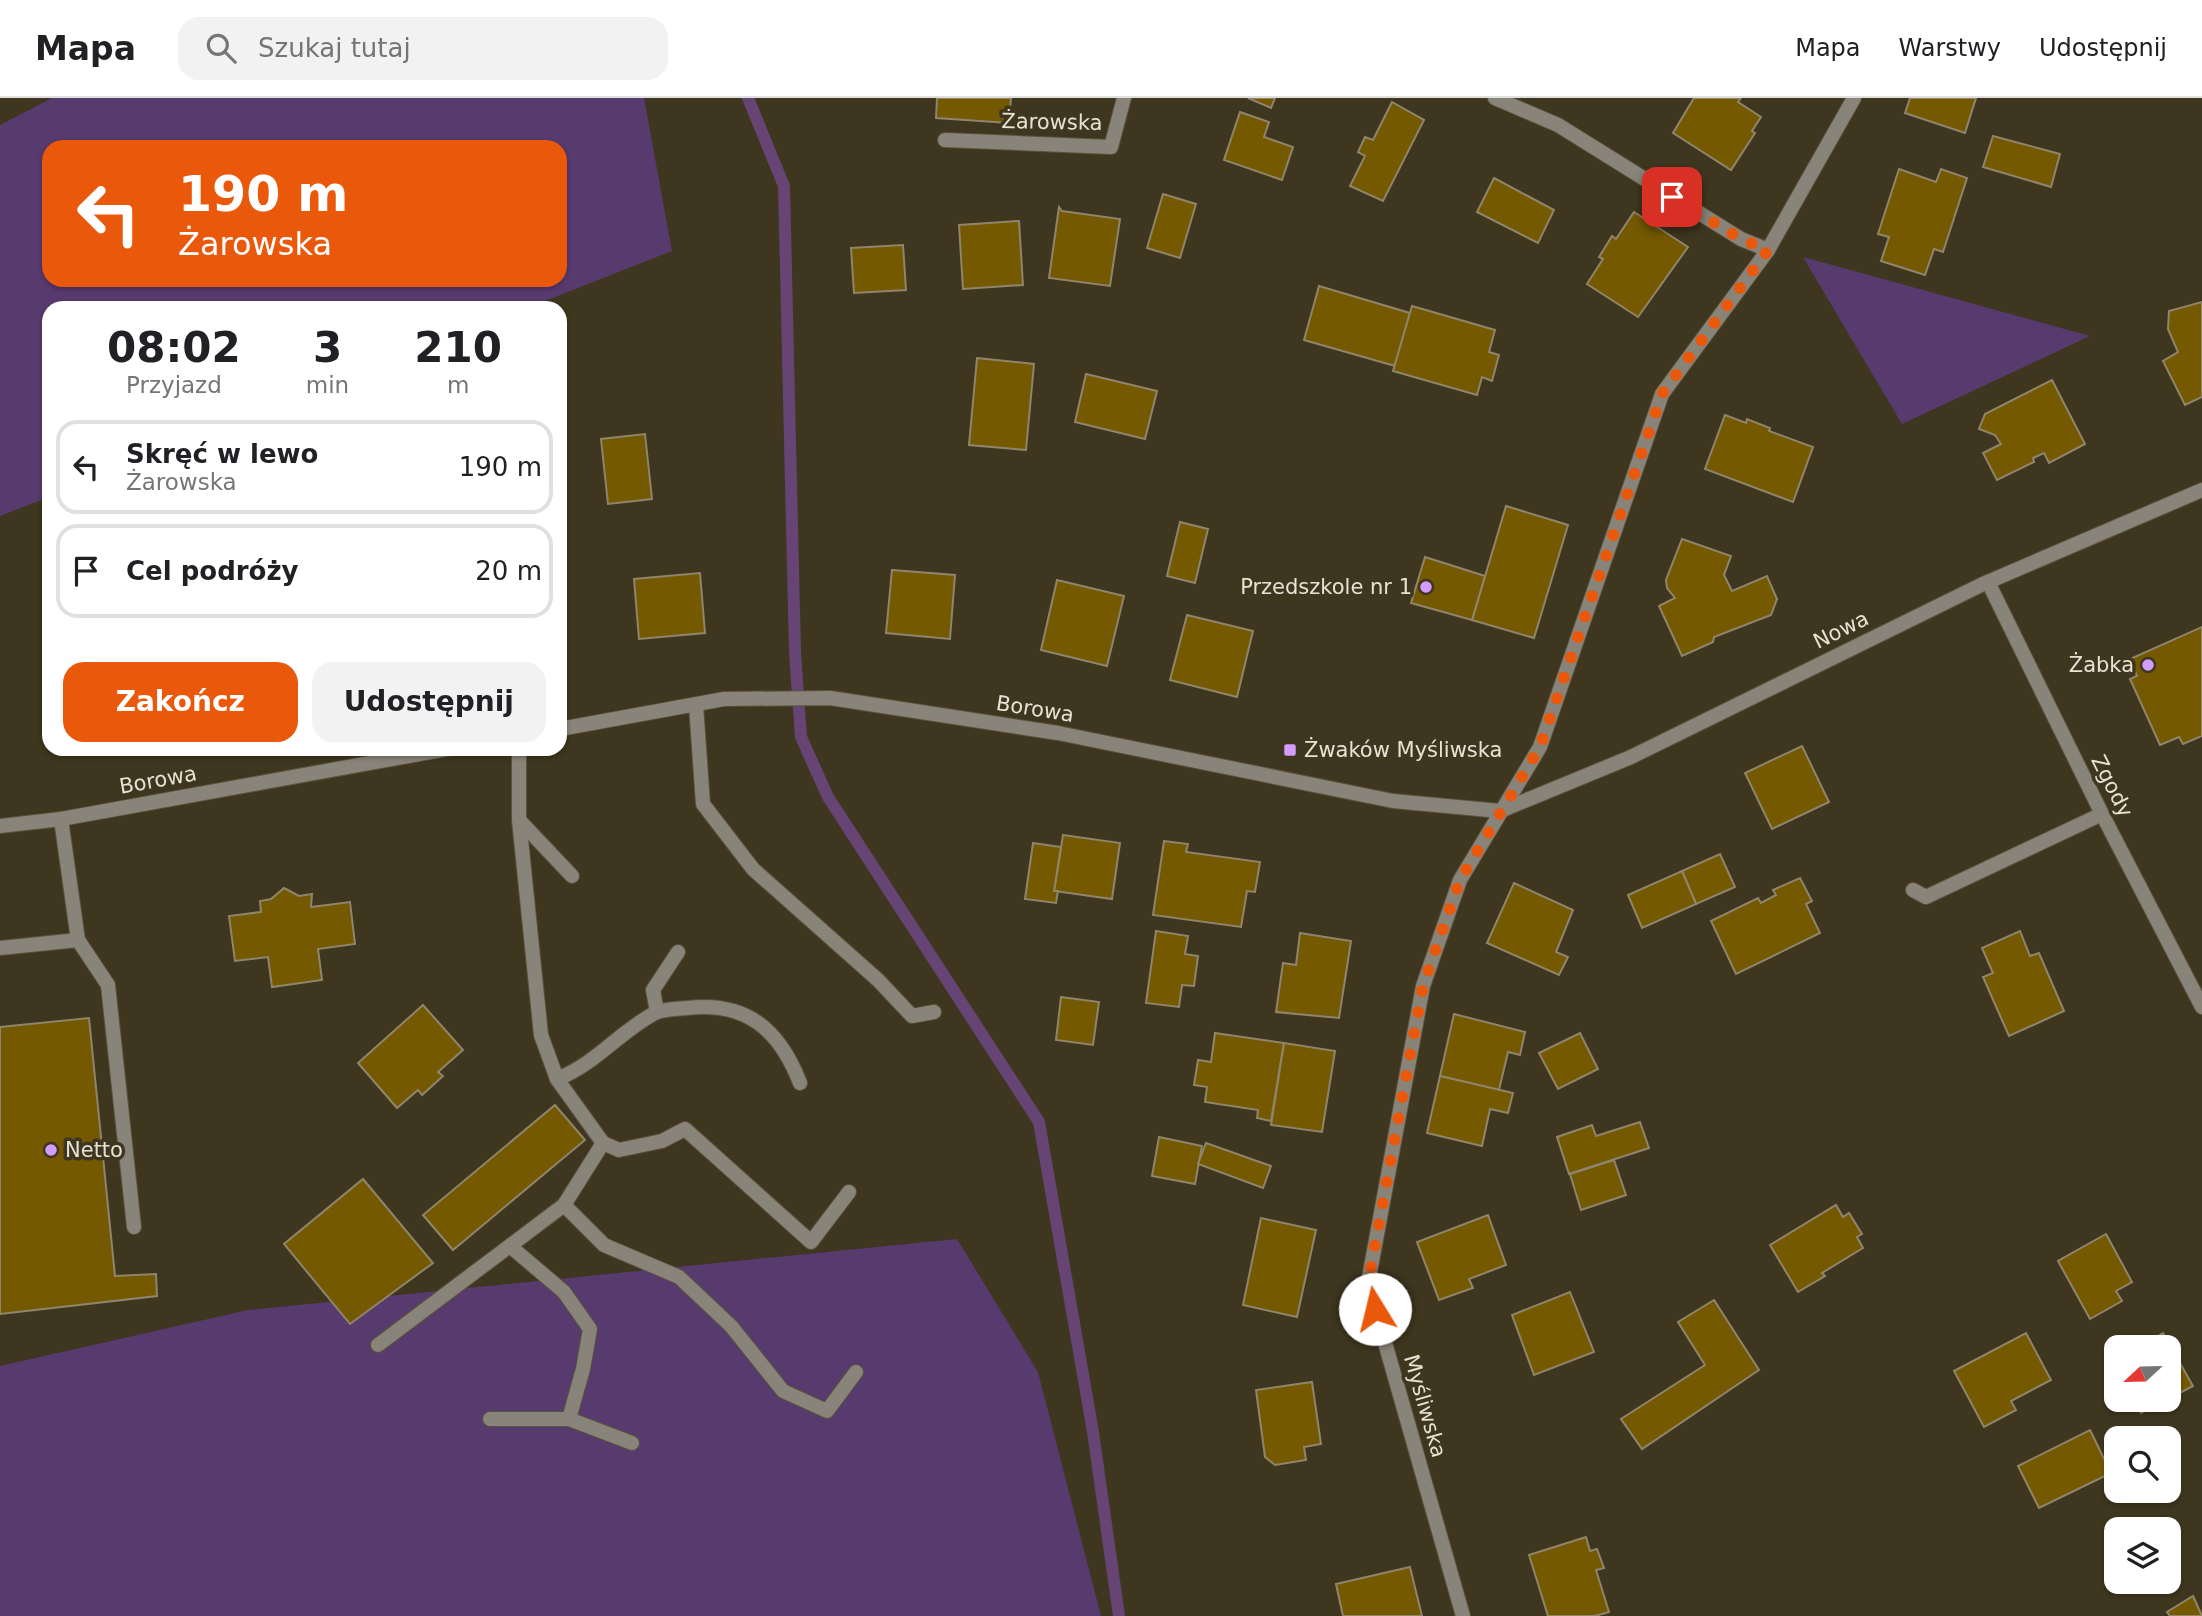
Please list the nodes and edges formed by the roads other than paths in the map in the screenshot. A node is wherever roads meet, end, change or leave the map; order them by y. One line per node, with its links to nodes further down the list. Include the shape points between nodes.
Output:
1 (1124, 98): 4 (street, Żarowska, via 1111,146)
2 (1495, 98): 5 (street, via 1558,125 1741,239)
3 (1854, 98): 5 (street, Myśliwska)
4 (945, 140)
5 (1768, 250): 12 (street, Myśliwska, via 1662,394 1540,747)
6 (2202, 490): 7 (street, Nowa)
7 (1988, 582): 12 (street, Nowa, via 1631,757); 13 (street, Zgody)
8 (696, 705): 9 (street, Borowa); 12 (street, Borowa, via 724,699 819,698 1058,733 1393,802); 24 (street, via 703,804 752,869 878,980 912,1016)
9 (567, 728)
10 (408, 756): 14 (street, Borowa)
11 (519, 756): 15 (street)
12 (1500, 811): 37 (street, Myśliwska, via 1460,880 1423,986 1368,1283)
13 (2102, 814): 18 (street, via 1926,897); 22 (street, Zgody)
14 (61, 819): 16 (street, Borowa); 19 (street)
15 (519, 820): 17 (street); 25 (street, via 541,1035)
16 (0, 826)
17 (572, 876)
18 (1913, 890)
19 (78, 940): 20 (street); 30 (street, via 107,985)
20 (0, 948)
21 (678, 952): 23 (street, via 653,990)
22 (2202, 1007)
23 (657, 1012): 25 (street, via 581,1069); 26 (street, via 712,1005 753,1017 790,1056)
24 (934, 1013)
25 (558, 1079): 27 (street)
26 (800, 1083)
27 (603, 1143): 28 (street, via 619,1150 663,1141 685,1129 811,1242); 29 (street)
28 (849, 1192)
29 (564, 1205): 31 (street); 33 (street, via 604,1245 679,1277 732,1326 783,1391 827,1411)
30 (134, 1227)
31 (510, 1245): 32 (street); 35 (street, via 564,1292 590,1329)
32 (378, 1345)
33 (856, 1372)
34 (490, 1419): 35 (street)
35 (569, 1419): 36 (street)
36 (632, 1443)
37 (1463, 1616)

